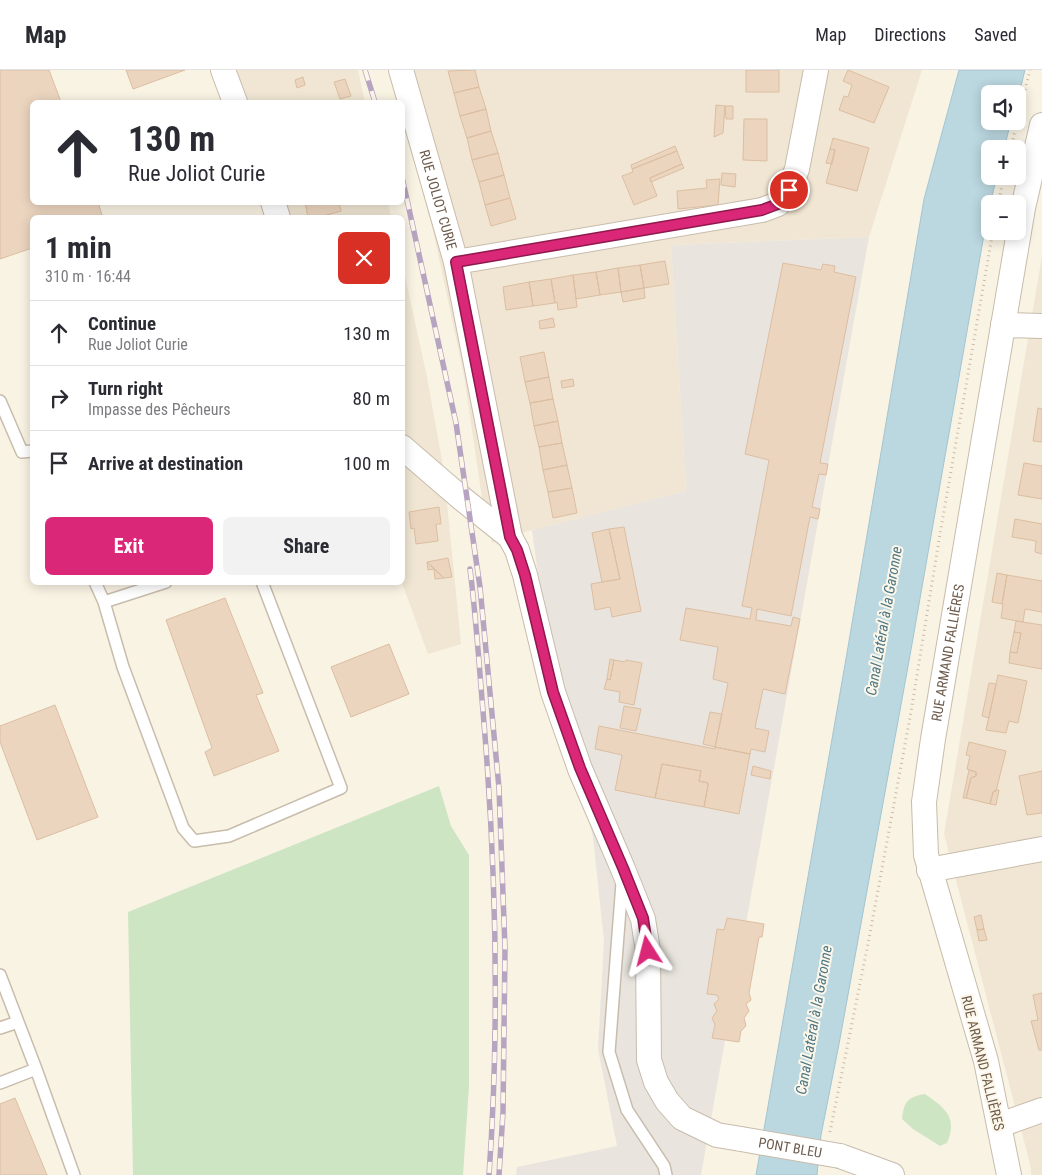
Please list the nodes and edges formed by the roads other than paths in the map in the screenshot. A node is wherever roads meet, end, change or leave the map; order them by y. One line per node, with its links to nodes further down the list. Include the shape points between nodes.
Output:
1 (223, 70): 4 (street)
2 (401, 70): 6 (street, RUE JOLIOT CURIE)
3 (816, 70): 6 (street, via 797,169 789,190 778,204 762,210)
4 (234, 100)
5 (1042, 125): 7 (street, RUE ARMAND FALLIÈRES, via 1023,208)
6 (456, 262): 12 (street, RUE JOLIOT CURIE)
7 (1003, 325): 8 (street); 19 (street, RUE ARMAND FALLIÈRES, via 924,802)
8 (1042, 326)
9 (0, 402): 11 (lane, via 22,452)
10 (405, 450): 12 (street)
11 (30, 451)
12 (510, 537): 18 (street, PONT BLEU, via 525,575 553,692 580,768)
13 (97, 585): 16 (lane)
14 (157, 585): 16 (lane)
15 (263, 585): 16 (lane, via 341,788 229,836 194,842 183,828 123,667)
16 (104, 602)
17 (1042, 849): 19 (street)
18 (623, 868): 28 (lane, via 609,1052 627,1110 664,1166); 29 (street, PONT BLEU, bridge, via 643,918 648,951 649,1060 656,1082 682,1118 717,1135 835,1147)
19 (929, 870): 26 (street, RUE ARMAND FALLIÈRES, via 986,1061)
20 (0, 975): 21 (lane)
21 (18, 1022): 22 (lane); 23 (lane)
22 (0, 1028)
23 (36, 1069): 24 (lane); 27 (lane)
24 (0, 1083)
25 (1042, 1110): 26 (street)
26 (1000, 1125): 30 (street, RUE ARMAND FALLIÈRES)
27 (74, 1175)
28 (666, 1175)
29 (892, 1175)
30 (1009, 1175)

